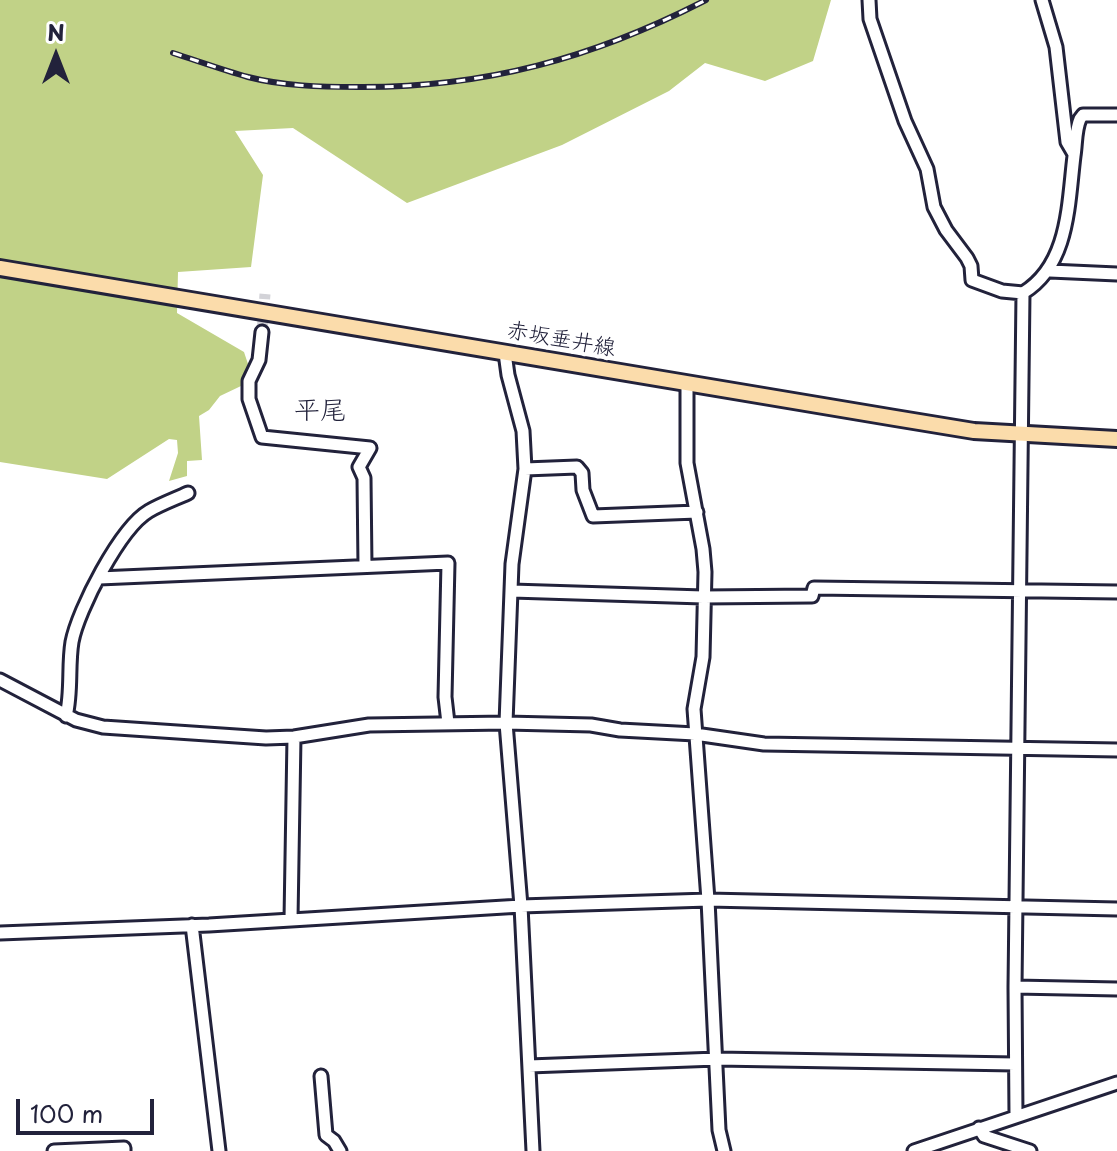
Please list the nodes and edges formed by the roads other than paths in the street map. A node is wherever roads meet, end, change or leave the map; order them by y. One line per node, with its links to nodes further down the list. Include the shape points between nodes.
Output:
1 (869, 0): 8 (street, via 870,19 927,169 934,207 967,258 972,280)
2 (1042, 0): 4 (street, via 1056,47 1067,142)
3 (1117, 115): 4 (street, via 1083,115)
4 (1074, 154): 6 (street, via 1065,225)
5 (0, 268): 10 (main road, 赤坂垂井線)
6 (1050, 271): 7 (street); 8 (street)
7 (1117, 274)
8 (1023, 293): 12 (street)
9 (262, 332): 17 (street, via 249,399 262,437 370,448 359,467 364,478)
10 (505, 353): 11 (main road, 赤坂垂井線); 14 (street, via 523,431)
11 (687, 384): 12 (main road, 赤坂垂井線); 16 (street, via 687,463)
12 (1021, 434): 13 (main road, 赤坂垂井線); 19 (street)
13 (1117, 439)
14 (525, 469): 16 (street, via 577,467 593,516); 20 (street)
15 (188, 493): 18 (street, via 146,512)
16 (697, 512): 22 (street)
17 (365, 566): 18 (street); 25 (street, via 448,563)
18 (99, 578): 24 (street, via 78,618 72,643)
19 (1020, 590): 21 (street); 22 (street, via 814,588 812,596); 29 (street)
20 (512, 591): 22 (street); 26 (street)
21 (1117, 592)
22 (703, 597): 27 (street)
23 (0, 680): 24 (street)
24 (66, 716): 28 (street, via 103,727)
25 (448, 723): 26 (street); 28 (street, via 369,725)
26 (506, 723): 27 (street); 32 (street)
27 (695, 734): 29 (street, via 790,745); 31 (street)
28 (294, 737): 35 (street)
29 (1018, 749): 30 (street); 33 (street)
30 (1117, 750)
31 (708, 900): 32 (street); 33 (street); 40 (street)
32 (521, 906): 35 (street); 42 (street)
33 (1016, 907): 34 (street); 38 (street)
34 (1117, 909)
35 (291, 919): 36 (street)
36 (192, 925): 37 (street); 50 (street)
37 (0, 933)
38 (1015, 987): 39 (street); 41 (street)
39 (1117, 989)
40 (717, 1059): 41 (street); 42 (street); 53 (street)
41 (1015, 1064): 45 (street)
42 (529, 1066): 52 (street)
43 (321, 1076): 47 (street, via 326,1135)
44 (1117, 1083): 45 (street)
45 (1016, 1116): 46 (street)
46 (979, 1128): 54 (street); 55 (street, via 984,1136)
47 (340, 1149): 51 (street)
48 (54, 1151): 49 (street)
49 (124, 1151)
50 (219, 1151)
51 (325, 1151)
52 (533, 1151)
53 (724, 1151)
54 (914, 1151)
55 (1030, 1151)

